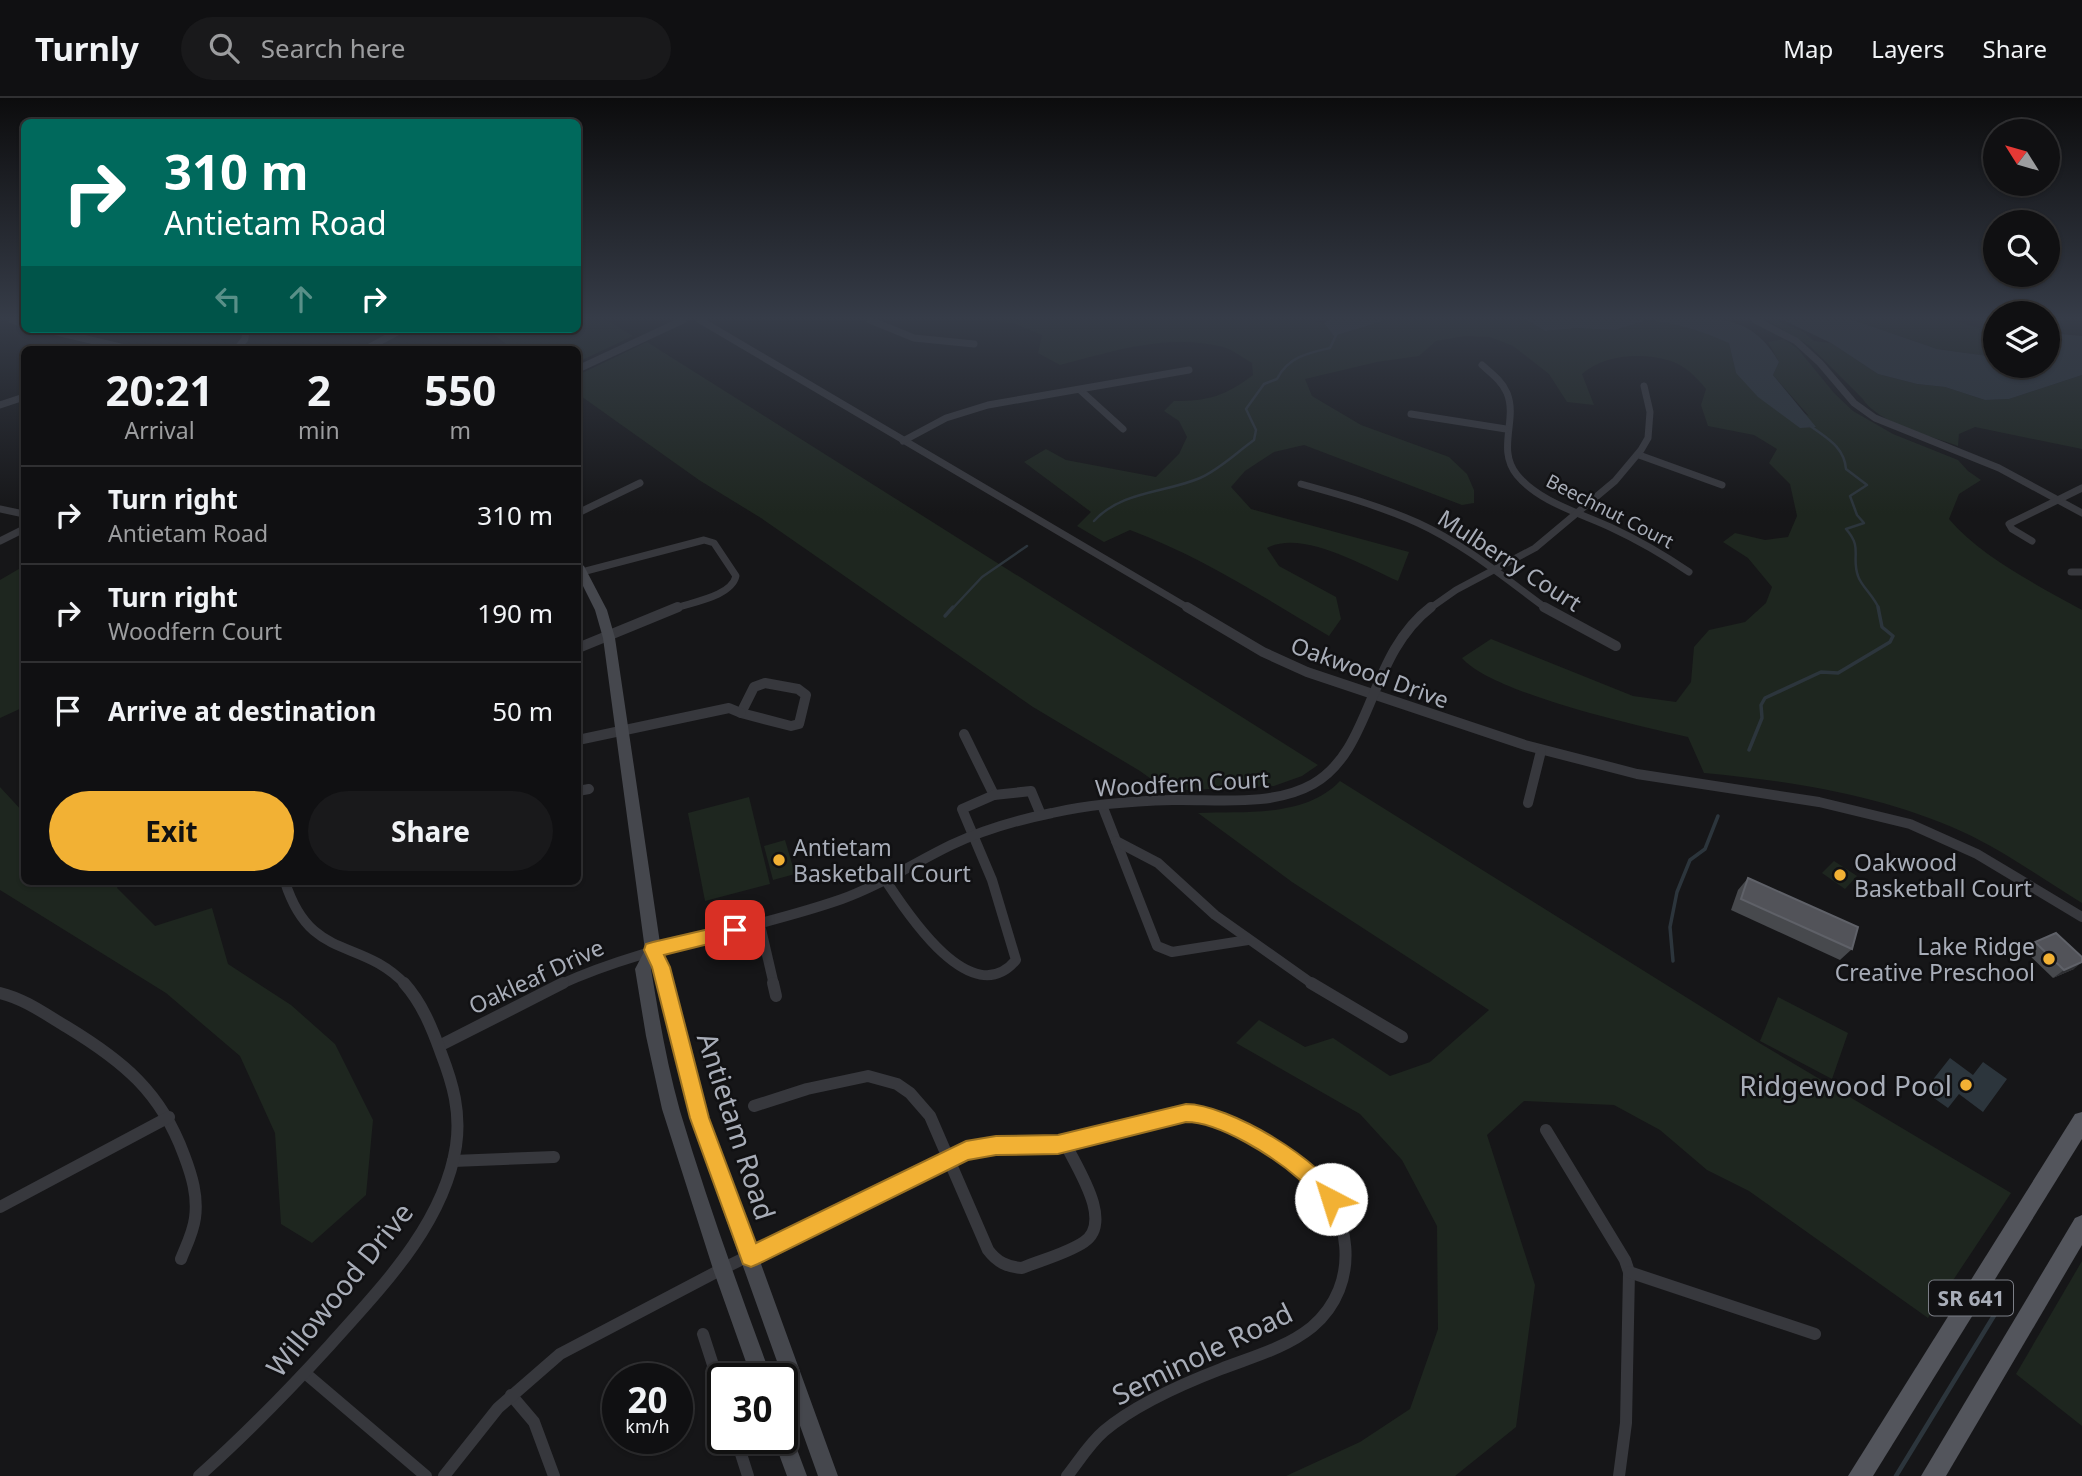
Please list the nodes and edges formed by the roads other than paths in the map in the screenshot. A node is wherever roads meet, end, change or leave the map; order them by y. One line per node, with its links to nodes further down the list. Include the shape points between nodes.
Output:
1 (808, 384): 12 (street, Oakwood Drive)
2 (1102, 384): 6 (street)
3 (1503, 384): 11 (street, Beechnut Court, via 1511,412)
4 (1838, 384): 18 (street, via 1875,418 1999,468)
5 (1644, 386): 13 (street, Woodfern Court, via 1651,423)
6 (1080, 390): 10 (street); 12 (street, via 982,405 946,417)
7 (21, 398): 8 (street)
8 (0, 405)
9 (1411, 414): 11 (street)
10 (1123, 429)
11 (1506, 429): 21 (street, Beechnut Court, via 1508,459 1517,474 1530,488)
12 (903, 441): 36 (street, Oakwood Drive, via 1264,652)
13 (1639, 455): 16 (street); 21 (street, Woodfern Court)
14 (640, 483): 20 (street)
15 (1301, 484): 28 (street, Mulberry Court, via 1398,513 1456,544)
16 (1723, 485)
17 (2082, 488): 18 (street)
18 (2057, 499): 23 (street); 26 (street, via 2009,524)
19 (0, 509): 22 (street)
20 (581, 512)
21 (1579, 512): 28 (street, Woodfern Court, via 1534,548); 30 (street, Beechnut Court)
22 (21, 513)
23 (2082, 513)
24 (21, 530): 25 (street)
25 (0, 541)
26 (2032, 541)
27 (581, 569): 33 (street, via 704,540 714,543 736,576 726,590 655,615)
28 (1492, 570): 34 (street, Mulberry Court, via 1550,611); 36 (street, Woodfern Court, via 1450,593 1414,622 1393,647)
29 (581, 571): 33 (street, Antietam Road, via 601,610)
30 (1689, 572)
31 (2071, 572): 32 (street)
32 (2082, 572)
33 (608, 638): 35 (street); 38 (street, Antietam Road)
34 (1616, 646)
35 (581, 647)
36 (1370, 696): 41 (street, Oakwood Drive); 44 (street, Woodfern Court, via 1343,759 1324,778 1293,793 1245,801)
37 (741, 713): 37 (street, via 758,685 798,689 806,695 796,726); 38 (street, via 729,708)
38 (621, 729): 40 (street); 53 (street, Antietam Road)
39 (964, 734): 42 (street)
40 (581, 739)
41 (1541, 751): 43 (street); 50 (street, Oakwood Drive, via 1669,781 1813,800 1881,815 1960,846)
42 (994, 795): 45 (street, via 1031,791); 46 (street, via 962,809)
43 (1528, 803)
44 (1102, 805): 45 (street, Woodfern Court); 47 (street)
45 (1041, 815): 46 (street, Woodfern Court)
46 (973, 835): 48 (street, Woodfern Court); 48 (street, via 1016,960 1006,973 998,977 982,974 935,946)
47 (1116, 841): 52 (street, via 1158,863); 52 (street, via 1157,946 1172,952)
48 (886, 881): 51 (street, Woodfern Court)
49 (286, 885): 57 (street, Willowood Drive, via 292,904 321,938 396,975 411,991)
50 (2082, 917)
51 (760, 925): 53 (street, Woodfern Court); 55 (street)
52 (1248, 940): 56 (street)
53 (653, 950): 57 (street, Oakleaf Drive, via 559,984); 68 (street, Antietam Road, via 699,1118); 70 (street, Antietam Road, via 643,969 654,1036 671,1109)
54 (0, 993): 59 (street, via 17,998 107,1050 147,1086)
55 (776, 996)
56 (1402, 1037)
57 (439, 1046): 65 (street, Willowood Drive, via 458,1114)
58 (754, 1106): 64 (street, via 830,1083 868,1076 883,1079 904,1088 921,1103)
59 (169, 1117): 66 (street); 69 (street, via 181,1141 197,1204)
60 (2082, 1121): 89 (main road, SR 641)
61 (1546, 1130): 71 (street)
62 (1065, 1143): 64 (street, Seminole Road, via 979,1147); 64 (street, via 1097,1212 1096,1229 1084,1242 1021,1268 1003,1266 988,1250); 87 (street, Seminole Road, via 1186,1113 1213,1116 1295,1162 1320,1184 1344,1230 1347,1264 1337,1297 1308,1330 1196,1380 1110,1426)
63 (554, 1157): 65 (street)
64 (948, 1159): 68 (street, Seminole Road)
65 (453, 1161): 76 (street, Willowood Drive, via 424,1227)
66 (0, 1207)
67 (2082, 1225): 90 (main road, SR 641)
68 (751, 1257): 70 (street, Seminole Road); 86 (street, Antietam Road)
69 (181, 1259)
70 (722, 1269): 75 (street, Antietam Road); 77 (street, Seminole Road, via 560,1354)
71 (1629, 1272): 73 (street); 88 (street, via 1626,1423)
72 (703, 1334): 74 (street)
73 (1815, 1335)
74 (712, 1363)
75 (756, 1363)
76 (305, 1373): 80 (street, Willowood Drive); 81 (street)
77 (511, 1395): 82 (street, Seminole Road); 83 (street, via 533,1419)
78 (741, 1454): 84 (street)
79 (789, 1454): 85 (street)
80 (199, 1476)
81 (426, 1476)
82 (444, 1476)
83 (554, 1476)
84 (748, 1476)
85 (797, 1476)
86 (828, 1476)
87 (1067, 1476)
88 (1619, 1476)
89 (1860, 1476)
90 (1934, 1476)

